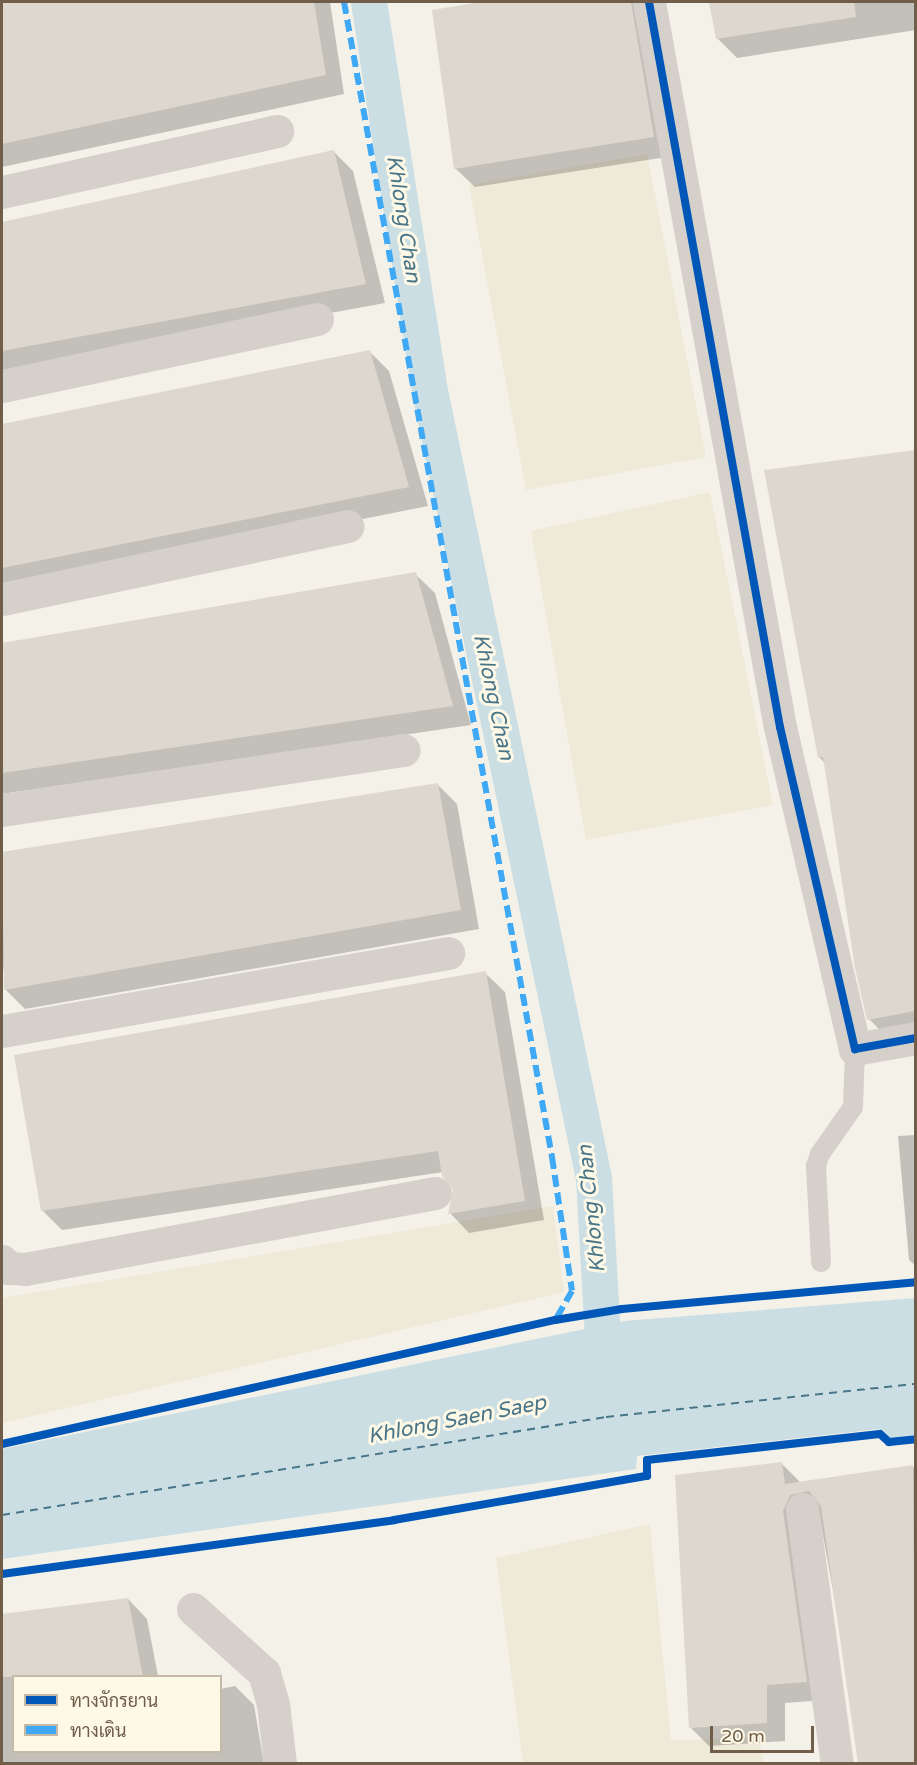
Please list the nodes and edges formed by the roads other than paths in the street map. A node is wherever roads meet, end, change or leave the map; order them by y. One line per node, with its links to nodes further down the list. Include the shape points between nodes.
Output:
1 (649, 2): 13 (street, via 780,727)
2 (276, 131): 3 (street)
3 (2, 192)
4 (317, 319): 5 (street)
5 (2, 386)
6 (346, 526): 7 (street)
7 (2, 599)
8 (404, 750): 9 (street)
9 (2, 810)
10 (448, 953): 11 (street)
11 (2, 1031)
12 (915, 1038): 13 (street)
13 (855, 1049): 16 (lane, via 853,1107 816,1166)
14 (435, 1193): 15 (street, via 25,1269 8,1268)
15 (2, 1261)
16 (822, 1262)
17 (802, 1509): 20 (street)
18 (193, 1609): 19 (street, via 264,1673 273,1704)
19 (280, 1764)
20 (837, 1764)

